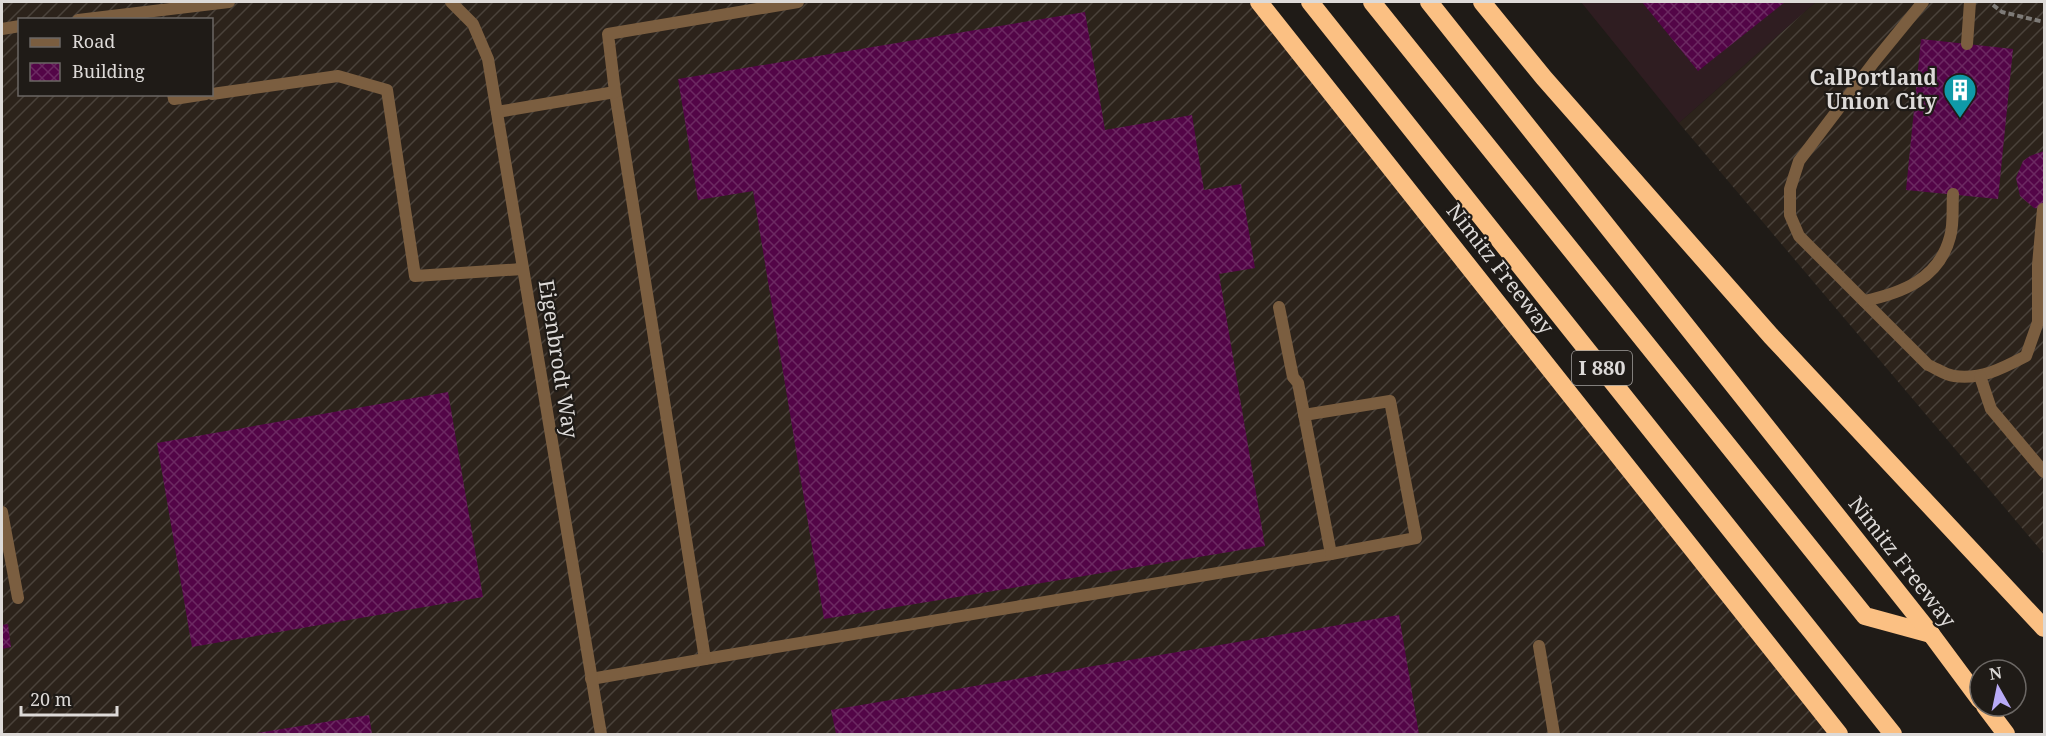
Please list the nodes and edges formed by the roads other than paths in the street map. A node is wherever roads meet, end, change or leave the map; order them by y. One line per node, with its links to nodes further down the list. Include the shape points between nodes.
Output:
1 (223, 2): 11 (street)
2 (451, 2): 20 (street, Eigenbrodt Way, via 473,24 488,59)
3 (798, 2): 16 (street, via 608,34)
4 (1259, 2): 41 (highway, Nimitz Freeway / I 880)
5 (1310, 2): 42 (highway, I 880)
6 (1372, 2): 33 (highway, I 880, via 1865,616)
7 (1429, 2): 33 (highway, Nimitz Freeway)
8 (1482, 2): 32 (highway, via 1771,336)
9 (1923, 2): 24 (street, via 1799,161 1790,189 1790,215 1799,236)
10 (1970, 2): 15 (street)
11 (162, 15): 12 (street)
12 (112, 18)
13 (18, 26): 14 (street)
14 (2, 29)
15 (1967, 44)
16 (615, 92): 20 (street); 35 (street)
17 (213, 94): 23 (street, via 338,76 387,90 416,276)
18 (173, 96): 19 (street)
19 (193, 96)
20 (497, 112): 23 (street, Eigenbrodt Way)
21 (1953, 194): 24 (street, via 1950,237 1943,255 1925,278 1895,294)
22 (2043, 209): 26 (street, via 2038,322 2026,356)
23 (523, 269): 36 (street, Eigenbrodt Way)
24 (1864, 301): 26 (street, via 1928,364 1952,376)
25 (1279, 307): 27 (street)
26 (1980, 376): 28 (street, via 1991,409)
27 (1304, 416): 30 (street); 30 (street, via 1390,401 1416,538)
28 (2044, 472)
29 (2, 512): 31 (street)
30 (1332, 555): 35 (street)
31 (18, 598)
32 (2043, 627)
33 (1931, 634): 37 (highway, Nimitz Freeway)
34 (1539, 646): 40 (street)
35 (705, 658): 36 (street)
36 (591, 679): 39 (street, Eigenbrodt Way)
37 (1968, 684)
38 (1994, 718): 43 (highway)
39 (601, 735)
40 (1554, 735)
41 (1839, 735)
42 (1893, 735)
43 (2006, 735)

